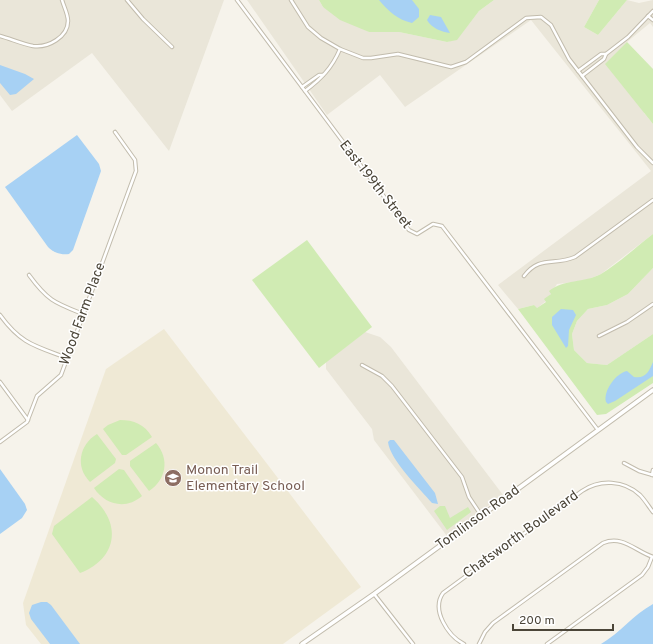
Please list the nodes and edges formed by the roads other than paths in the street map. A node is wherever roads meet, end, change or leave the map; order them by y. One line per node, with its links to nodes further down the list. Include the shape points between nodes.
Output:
1 (62, 0): 8 (street, via 68,22 65,31 55,41 33,46)
2 (127, 0): 9 (street)
3 (237, 0): 15 (street, East 199th Street)
4 (291, 0): 10 (street, via 313,32)
5 (653, 10): 6 (street)
6 (648, 16): 7 (street); 11 (street)
7 (653, 20)
8 (0, 36)
9 (172, 47)
10 (340, 49): 12 (street, via 363,58 398,54 446,67 456,67 522,20 537,16 551,25 565,53); 13 (street, via 332,66)
11 (606, 54): 12 (street, via 601,54); 14 (street, via 604,59)
12 (578, 71): 14 (street)
13 (323, 74): 15 (street); 16 (street, via 322,78)
14 (582, 76): 18 (street, via 637,147)
15 (302, 87): 16 (street, East 199th Street)
16 (305, 91): 31 (street, East 199th Street, via 411,232 419,233 433,224 442,226)
17 (115, 132): 23 (street, Wood Farm Place, via 133,156 136,164 135,174)
18 (653, 163)
19 (653, 200): 21 (street, via 575,257 539,263)
20 (29, 275): 23 (street, via 50,300)
21 (524, 276)
22 (653, 304): 25 (street)
23 (83, 314): 26 (street, Wood Farm Place)
24 (0, 315): 26 (street, via 20,338 33,346)
25 (599, 336)
26 (67, 358): 30 (street, Wood Farm Place, via 60,377 37,396)
27 (362, 366): 37 (street, via 382,376 392,386 462,477 469,497)
28 (0, 382): 30 (street)
29 (653, 390): 31 (street, Tomlinson Road)
30 (28, 420): 32 (street)
31 (598, 430): 37 (street, Tomlinson Road)
32 (0, 442)
33 (624, 463): 35 (street)
34 (653, 470): 35 (street)
35 (652, 475)
36 (653, 512): 42 (street, Chatsworth Boulevard, via 640,496 624,485 604,483 582,491 443,593 438,603 440,616 456,638)
37 (481, 515): 39 (street, Tomlinson Road)
38 (653, 557): 43 (street, via 622,541 614,540 603,544 493,623); 44 (street, via 642,575)
39 (374, 594): 40 (street, Tomlinson Road); 41 (street)
40 (302, 644)
41 (413, 644)
42 (464, 644)
43 (479, 644)
44 (547, 644)

